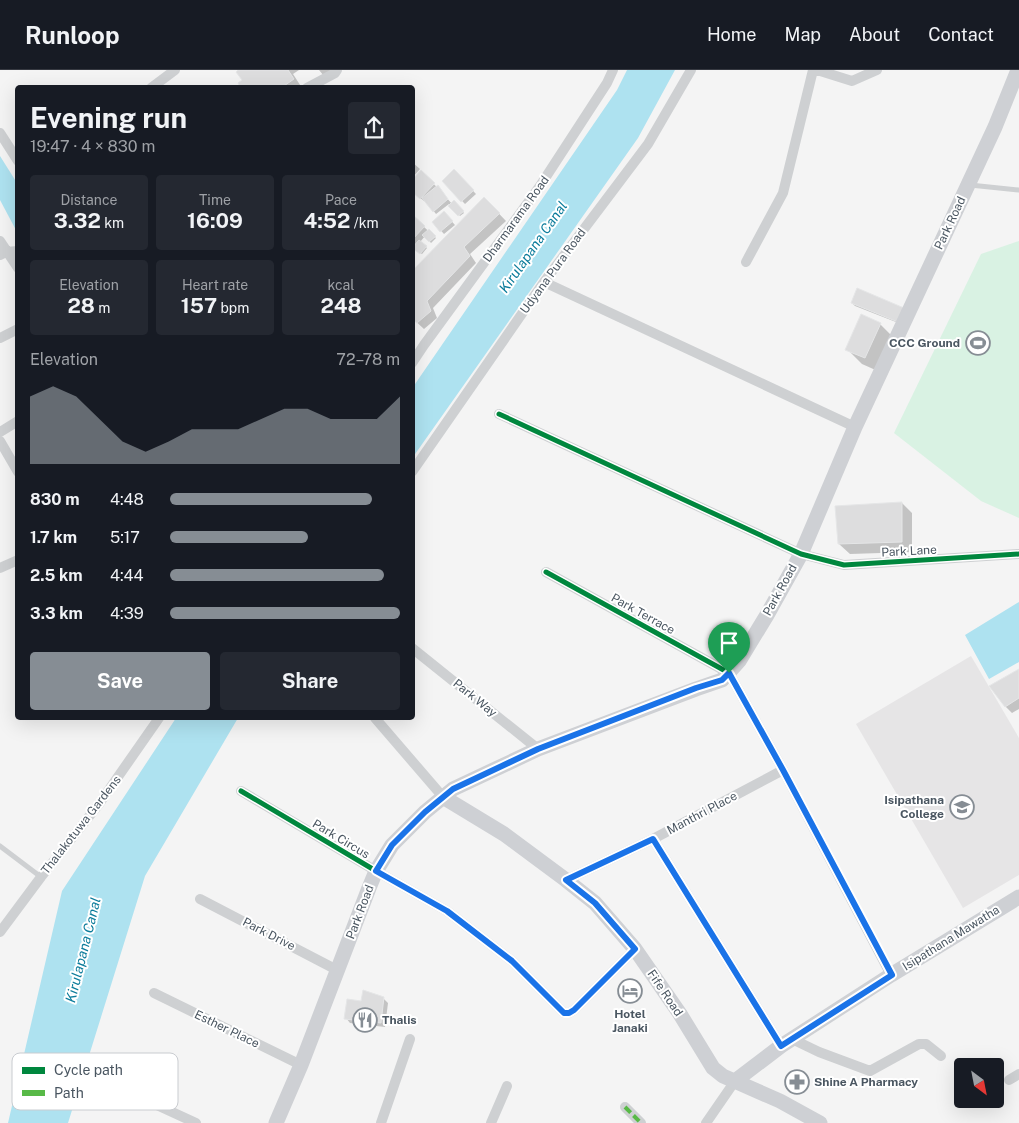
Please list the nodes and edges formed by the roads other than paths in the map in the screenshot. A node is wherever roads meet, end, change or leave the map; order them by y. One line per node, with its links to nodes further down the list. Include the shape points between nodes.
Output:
1 (175, 70): 9 (street)
2 (337, 70): 10 (street)
3 (613, 70): 22 (street, Dharmarama Road, via 540,186)
4 (691, 70): 19 (street, Udyana Pura Road, via 648,144)
5 (813, 70): 17 (street, via 783,193)
6 (817, 70): 7 (street, via 852,81)
7 (878, 70)
8 (1018, 70): 13 (main road, Park Road)
9 (155, 85)
10 (313, 85)
11 (0, 133): 12 (street)
12 (15, 156)
13 (968, 185): 14 (lane); 25 (main road, Park Road)
14 (1019, 190)
15 (0, 240): 16 (street)
16 (3, 253): 18 (street)
17 (746, 262)
18 (15, 265)
19 (544, 282): 25 (street); 29 (street, Udyana Pura Road)
20 (15, 330): 21 (street)
21 (0, 338)
22 (415, 359)
23 (499, 414): 30 (street, Park Lane)
24 (15, 424): 26 (street)
25 (855, 427): 30 (main road, Park Road)
26 (0, 432)
27 (0, 441): 28 (street)
28 (15, 467)
29 (415, 468)
30 (801, 554): 31 (street, Park Lane, via 844,565); 36 (main road, Park Road, via 767,616)
31 (1019, 554)
32 (15, 561): 33 (street)
33 (0, 568)
34 (546, 572): 36 (street, Park Terrace)
35 (415, 650): 39 (street, Park Way)
36 (729, 673): 39 (main road, Park Road, via 722,680); 40 (street)
37 (158, 720): 46 (street, Thalakotuwa Gardens, via 99,804)
38 (377, 720): 42 (street)
39 (538, 749): 42 (main road, Park Road, via 453,789)
40 (783, 770): 43 (street, Manthri Place); 53 (street)
41 (241, 791): 45 (street, Park Circus)
42 (444, 797): 45 (main road, Park Road, via 392,845); 47 (main road, Fife Road, via 504,834)
43 (653, 839): 47 (street, Manthri Place); 56 (street)
44 (0, 846): 46 (lane)
45 (376, 871): 51 (street, Park Circus, via 447,911 512,961 564,1013 574,1010); 52 (main road, Park Road)
46 (41, 876): 50 (street, Thalakotuwa Gardens)
47 (566, 880): 51 (main road, Fife Road, via 595,903)
48 (1019, 897): 53 (main road, Isipathana Mawatha)
49 (200, 899): 52 (street, Park Drive)
50 (0, 931)
51 (635, 949): 61 (main road, Fife Road, via 713,1068)
52 (337, 970): 58 (main road, Park Road)
53 (892, 975): 56 (main road, Isipathana Mawatha)
54 (154, 993): 58 (street, Esther Place)
55 (410, 1039): 67 (street)
56 (787, 1043): 57 (street, via 870,1071 919,1044 926,1044); 61 (main road, Isipathana Mawatha)
57 (941, 1056)
58 (301, 1065): 65 (main road, Park Road)
59 (1019, 1074): 60 (street)
60 (1009, 1080)
61 (735, 1081): 70 (street); 71 (main road, Fife Road)
62 (507, 1086): 68 (street)
63 (625, 1107): 69 (street)
64 (168, 1110): 66 (street)
65 (281, 1122)
66 (196, 1123)
67 (381, 1123)
68 (491, 1123)
69 (641, 1123)
70 (706, 1123)
71 (820, 1123)

